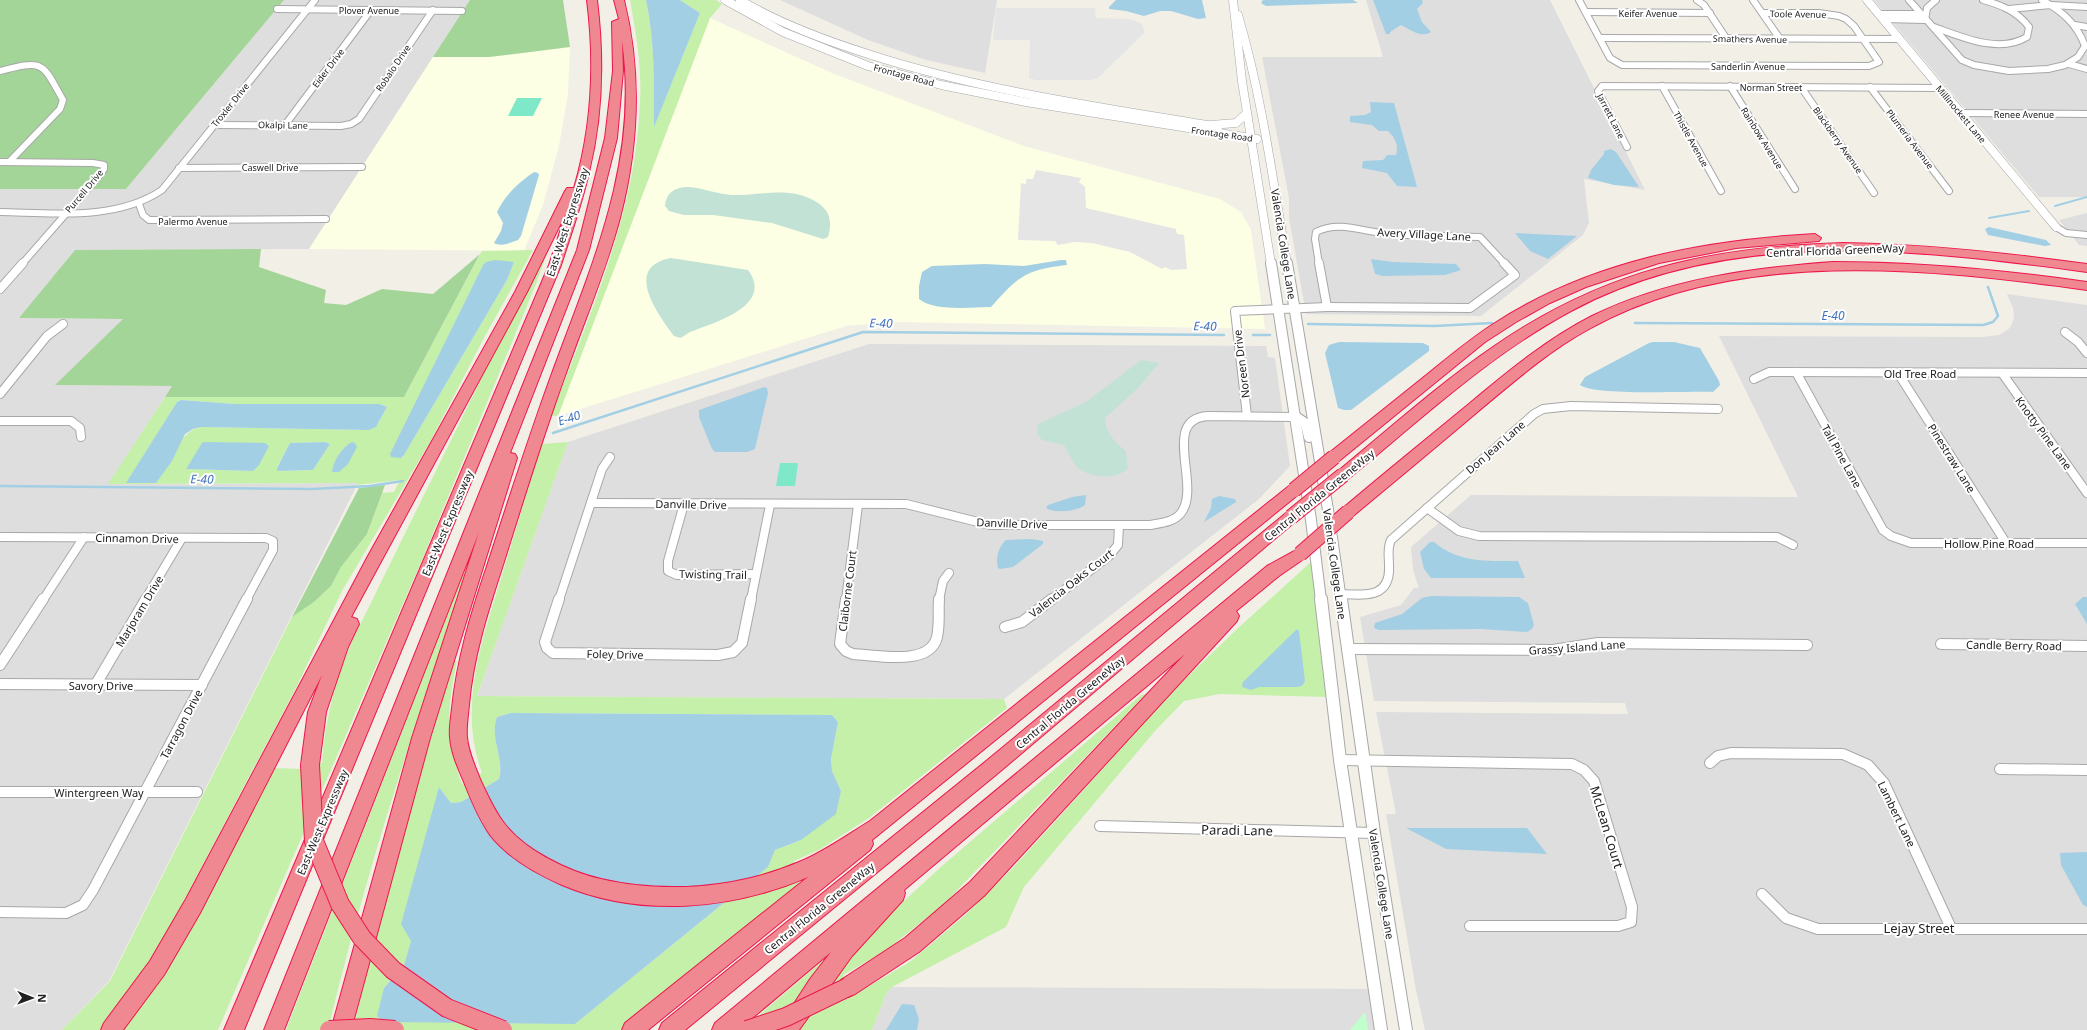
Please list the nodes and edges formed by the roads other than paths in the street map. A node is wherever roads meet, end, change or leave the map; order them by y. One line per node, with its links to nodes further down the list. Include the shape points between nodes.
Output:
1 (315, 0): 19 (street, Troxler Drive)
2 (592, 0): 58 (highway, East-West Expressway, via 596,24 597,98)
3 (615, 0): 83 (highway, East-West Expressway, via 618,72 611,138 584,250)
4 (619, 0): 132 (highway, via 626,23 632,72 631,134 624,180 604,251 537,433 477,618 461,683 458,737 470,778 500,833 542,865 584,884 619,894 672,898 736,891 799,871 840,850 876,827)
5 (725, 0): 55 (street, Frontage Road, via 783,32 868,66 1026,102)
6 (740, 0): 54 (street, Frontage Road, via 820,38 904,66 966,83)
7 (1579, 0): 24 (street)
8 (1697, 0): 25 (street)
9 (1753, 0): 26 (street)
10 (1867, 0): 28 (street, Millinockett Lane)
11 (1909, 0): 27 (street)
12 (1936, 0): 29 (street, via 1927,8)
13 (1983, 0): 22 (street)
14 (2042, 0): 16 (street)
15 (1234, 3): 49 (street, Valencia College Lane); 56 (street, Valencia College Lane, via 1243,27)
16 (2051, 5): 17 (street); 22 (street); 30 (street)
17 (2087, 7)
18 (277, 9): 19 (street, Plover Avenue)
19 (308, 9): 20 (street, Plover Avenue); 52 (street, Troxler Drive)
20 (371, 10): 21 (street, Plover Avenue); 53 (street, Eider Drive)
21 (432, 10): 23 (street, Plover Avenue); 51 (street, Robalo Drive, via 359,118)
22 (2009, 10): 31 (street, via 2020,16 2029,27 2029,34 2022,41 2003,44 1981,42)
23 (462, 11)
24 (1586, 12): 25 (street, Keifer Avenue); 33 (street)
25 (1710, 13): 34 (street)
26 (1763, 13): 35 (street); 36 (street, Toole Avenue, via 1833,14 1846,19)
27 (1920, 14): 28 (street); 29 (street)
28 (1881, 16): 29 (street); 37 (street, Millinockett Lane)
29 (1925, 20): 31 (street)
30 (2075, 25): 32 (street); 38 (street)
31 (1933, 26): 39 (street, via 1959,57 1971,64 2025,71 2046,70)
32 (2087, 27)
33 (1600, 38): 34 (street, Smathers Avenue); 36 (street, Sanderlin Avenue, via 1610,58 1619,64 1878,64 1877,57)
34 (1726, 38): 35 (street, Smathers Avenue)
35 (1780, 39): 36 (street, Smathers Avenue)
36 (1862, 39): 37 (street, Smathers Avenue)
37 (1900, 39): 47 (street, Millinockett Lane)
38 (2086, 46): 39 (street)
39 (2069, 64): 40 (street)
40 (2087, 69)
41 (0, 71): 60 (street, via 27,65 42,67 47,70 63,100 60,109)
42 (1602, 86): 43 (street, Norman Street); 57 (street, Jarrett Lane, via 1598,91)
43 (1662, 86): 44 (street, Norman Street); 64 (street, Thistle Avenue)
44 (1730, 86): 45 (street, Norman Street); 63 (street, Rainbow Avenue)
45 (1801, 87): 46 (street, Norman Street); 66 (street, Blackberry Avenue)
46 (1870, 87): 47 (street, Norman Street); 65 (street, Plumeria Avenue)
47 (1940, 88): 48 (street, Millinockett Lane)
48 (1961, 113): 50 (street, Renee Avenue); 71 (street, Millinockett Lane)
49 (1247, 114): 54 (street, via 1236,123); 55 (street, Valencia College Lane)
50 (2087, 114)
51 (351, 124): 53 (street, Okalpi Lane)
52 (215, 125): 53 (street, Okalpi Lane); 62 (street, Troxler Drive)
53 (285, 125)
54 (1209, 125): 55 (street, Frontage Road)
55 (1251, 136): 56 (street, Frontage Road); 79 (street, Valencia College Lane)
56 (1266, 138): 77 (street, Valencia College Lane)
57 (1627, 147)
58 (587, 158): 91 (highway, via 520,292); 146 (highway, East-West Expressway, via 554,264)
59 (0, 162): 60 (street)
60 (9, 162): 69 (street, Purcell Drive, via 104,165 104,169)
61 (362, 166): 62 (street, Caswell Drive)
62 (178, 168): 67 (street, Troxler Drive, via 158,193)
63 (1795, 189)
64 (1721, 191)
65 (1949, 191)
66 (1874, 193)
67 (139, 204): 69 (street, via 98,211); 70 (street, Palermo Avenue, via 144,218 149,220)
68 (0, 212): 69 (street)
69 (66, 212): 76 (street, Purcell Drive)
70 (326, 219)
71 (2056, 227): 72 (street, via 2066,233)
72 (2087, 235)
73 (2042, 262): 74 (highway, Central Florida GreeneWay); 132 (highway, bridge, via 1938,244 1878,239 1797,239 1691,251 1607,274 1552,295 1472,345); 153 (highway, Central Florida GreeneWay, bridge, via 1905,248 1797,249 1698,261 1650,274 1574,304 1493,353)
74 (2087, 268)
75 (2087, 286): 114 (highway, Central Florida GreeneWay, bridge, via 1941,268 1871,265 1766,270 1730,276 1664,293 1610,312 1571,333 1526,364 1300,554)
76 (0, 289)
77 (1294, 308): 78 (street, Avery Village Lane); 79 (street, Avery Village Lane); 98 (street, Valencia College Lane)
78 (1327, 308): 78 (street, Avery Village Lane, via 1470,308 1515,275 1480,237 1387,234 1331,226 1316,232 1315,239)
79 (1279, 310): 80 (street, Avery Village Lane); 94 (street, Valencia College Lane)
80 (1235, 311): 93 (street, Noreen Drive)
81 (63, 324): 90 (street, via 47,336)
82 (2065, 332): 84 (street)
83 (546, 344): 147 (highway, East-West Expressway); 149 (highway, via 421,738)
84 (2087, 353)
85 (1796, 372): 86 (street, Old Tree Road); 89 (street, Old Tree Road, via 1769,372); 106 (street, Tall Pine Lane, via 1883,530)
86 (1898, 373): 87 (street, Old Tree Road); 111 (street, Pinestraw Lane)
87 (2002, 373): 88 (street, Old Tree Road); 99 (street, Knotty Pine Lane)
88 (2087, 373)
89 (1754, 379)
90 (0, 394)
91 (458, 406): 145 (highway, via 396,516 193,906 157,968); 151 (highway, bridge, via 340,647 317,712 310,765 314,841 340,904 362,938 393,970 447,1008)
92 (1718, 409): 104 (street, Don Jean Lane, via 1571,406 1543,409 1534,414)
93 (1247, 416): 94 (street, Danville Drive); 105 (street, Danville Drive, via 1200,417 1189,421 1184,428 1188,501 1182,513 1169,522)
94 (1296, 417): 98 (street, via 1303,419 1306,424 1312,450); 127 (street, Valencia College Lane)
95 (0, 421): 96 (street, via 71,421 80,428)
96 (81, 437)
97 (610, 457): 100 (street, Foley Drive, via 602,469)
98 (1319, 458): 117 (street, Valencia College Lane)
99 (2087, 493)
100 (591, 503): 101 (street, Danville Drive); 116 (street, Foley Drive, via 545,642 553,653 718,655 733,652 742,643)
101 (684, 504): 102 (street, Danville Drive); 116 (street, Twisting Trail, via 668,561 668,571 677,575)
102 (770, 504): 103 (street, Danville Drive); 116 (street, Foley Drive)
103 (858, 505): 105 (street, Danville Drive, via 906,504 964,521 990,524); 115 (street, Claiborne Court, via 840,644 846,651 853,654 911,656 928,651 937,640 942,580)
104 (1427, 508): 113 (street, via 1459,531 1479,536 1777,537); 117 (street, Don Jean Lane, via 1391,540 1387,548 1390,575 1384,589 1368,594)
105 (1119, 525): 118 (street, Valencia Oaks Court, via 1118,545 1109,556 1022,622)
106 (1891, 536): 111 (street, Hollow Pine Road, via 1911,543)
107 (0, 537): 108 (street, Cinnamon Drive)
108 (84, 537): 109 (street, Cinnamon Drive); 123 (street)
109 (182, 538): 110 (street, Cinnamon Drive, via 266,538); 125 (street, Marjoram Drive)
110 (273, 541): 126 (street, Tarragon Drive, via 273,550)
111 (2006, 543): 112 (street, Hollow Pine Road)
112 (2087, 543)
113 (1793, 545)
114 (1273, 571): 139 (highway, Central Florida GreeneWay); 155 (highway, bridge, via 977,889 912,945 848,987 809,1007)
115 (949, 572)
116 (756, 574)
117 (1340, 594): 122 (street, Valencia College Lane)
118 (1005, 627)
119 (1942, 644): 121 (street, Candle Berry Road)
120 (1807, 645): 122 (street, Grassy Island Lane, via 1598,643 1553,650)
121 (2087, 646)
122 (1346, 649): 128 (street, Valencia College Lane)
123 (0, 665)
124 (0, 684): 125 (street, Savory Drive)
125 (96, 684): 126 (street, Savory Drive)
126 (202, 685): 134 (street, Tarragon Drive)
127 (1340, 760): 128 (street, McLean Court); 137 (street, Valencia College Lane)
128 (1364, 762): 138 (street, Valencia College Lane); 142 (street, McLean Court, via 1572,764 1584,770 1594,781 1632,907 1631,922 1618,926)
129 (1710, 763): 143 (street, Lambert Lane, via 1718,756 1731,753 1844,754 1868,764 1884,783)
130 (2000, 769): 131 (street)
131 (2087, 770)
132 (940, 777): 152 (highway, via 845,860)
133 (0, 792): 134 (street, Wintergreen Way)
134 (145, 792): 135 (street, Wintergreen Way); 141 (street, Tarragon Drive, via 83,905 66,913)
135 (197, 792)
136 (1100, 826): 137 (street, Paradi Lane)
137 (1350, 833): 138 (street, Paradi Lane); 157 (street, Valencia College Lane)
138 (1374, 833): 158 (street, Valencia College Lane)
139 (908, 874): 154 (highway, Central Florida GreeneWay); 156 (highway, via 892,899 831,967)
140 (1762, 894): 143 (street, Lejay Street, via 1791,922 1818,929)
141 (0, 912)
142 (1470, 926)
143 (1951, 928): 144 (street, Lejay Street)
144 (2087, 929)
145 (111, 1030)
146 (234, 1030)
147 (274, 1030)
148 (329, 1030): 150 (highway, bridge)
149 (341, 1030)
150 (395, 1030)
151 (502, 1030)
152 (632, 1030)
153 (669, 1030)
154 (722, 1030)
155 (747, 1030)
156 (787, 1030)
157 (1381, 1030)
158 (1406, 1030)

